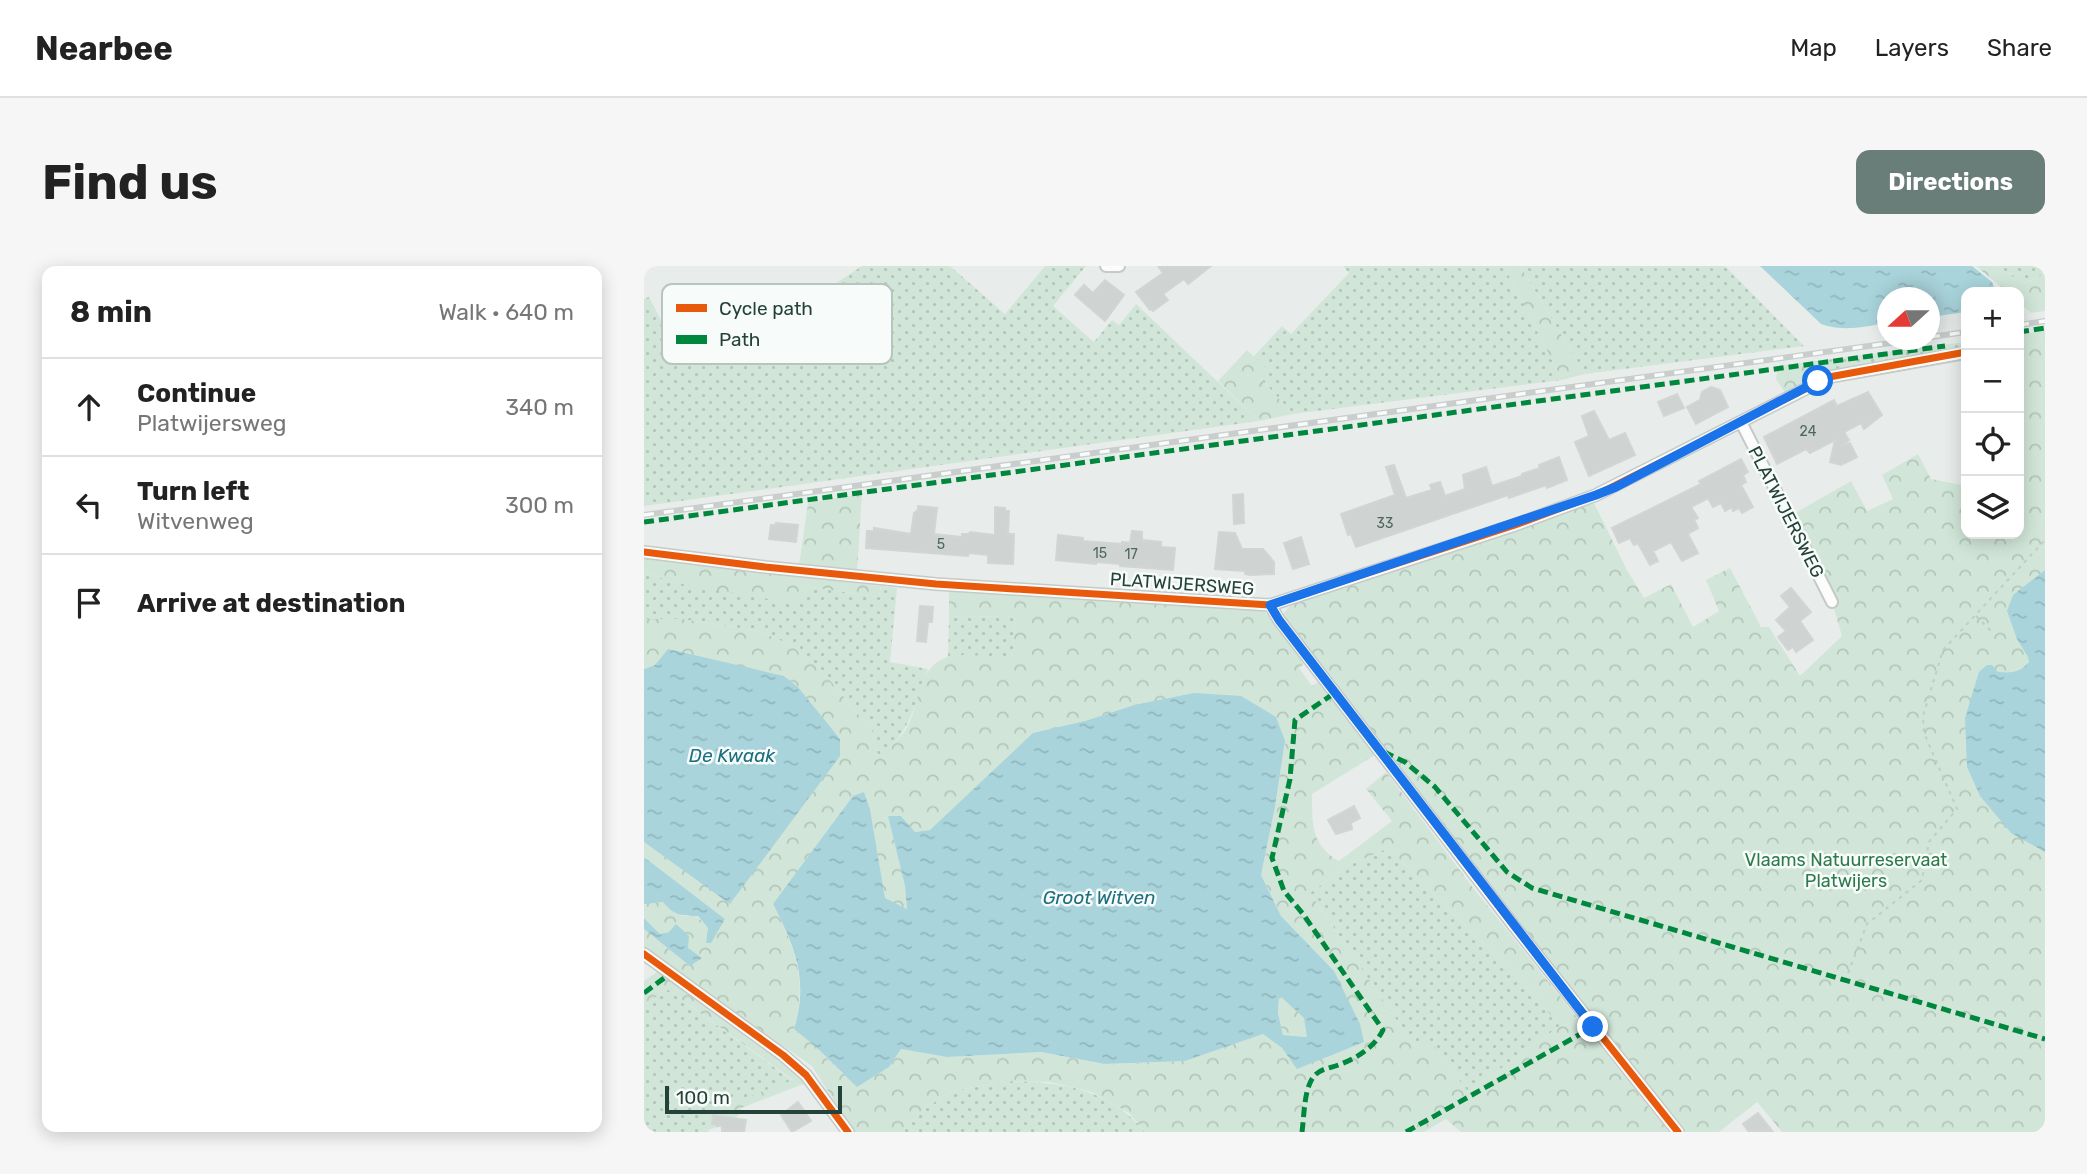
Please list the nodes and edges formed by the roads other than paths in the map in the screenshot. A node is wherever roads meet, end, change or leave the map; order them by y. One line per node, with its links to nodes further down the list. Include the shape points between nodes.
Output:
1 (1107, 266): 2 (street)
2 (1119, 266)
3 (1961, 354): 4 (street, PLATWIJERSWEG, via 1829,376)
4 (1741, 422): 6 (street, PLATWIJERSWEG); 7 (street, PLATWIJERSWEG, via 1596,495)
5 (644, 552): 7 (street, PLATWIJERSWEG, via 936,584)
6 (1832, 602)
7 (1270, 605): 10 (street)
8 (644, 954): 9 (street, via 806,1075)
9 (848, 1132)
10 (1678, 1132)

